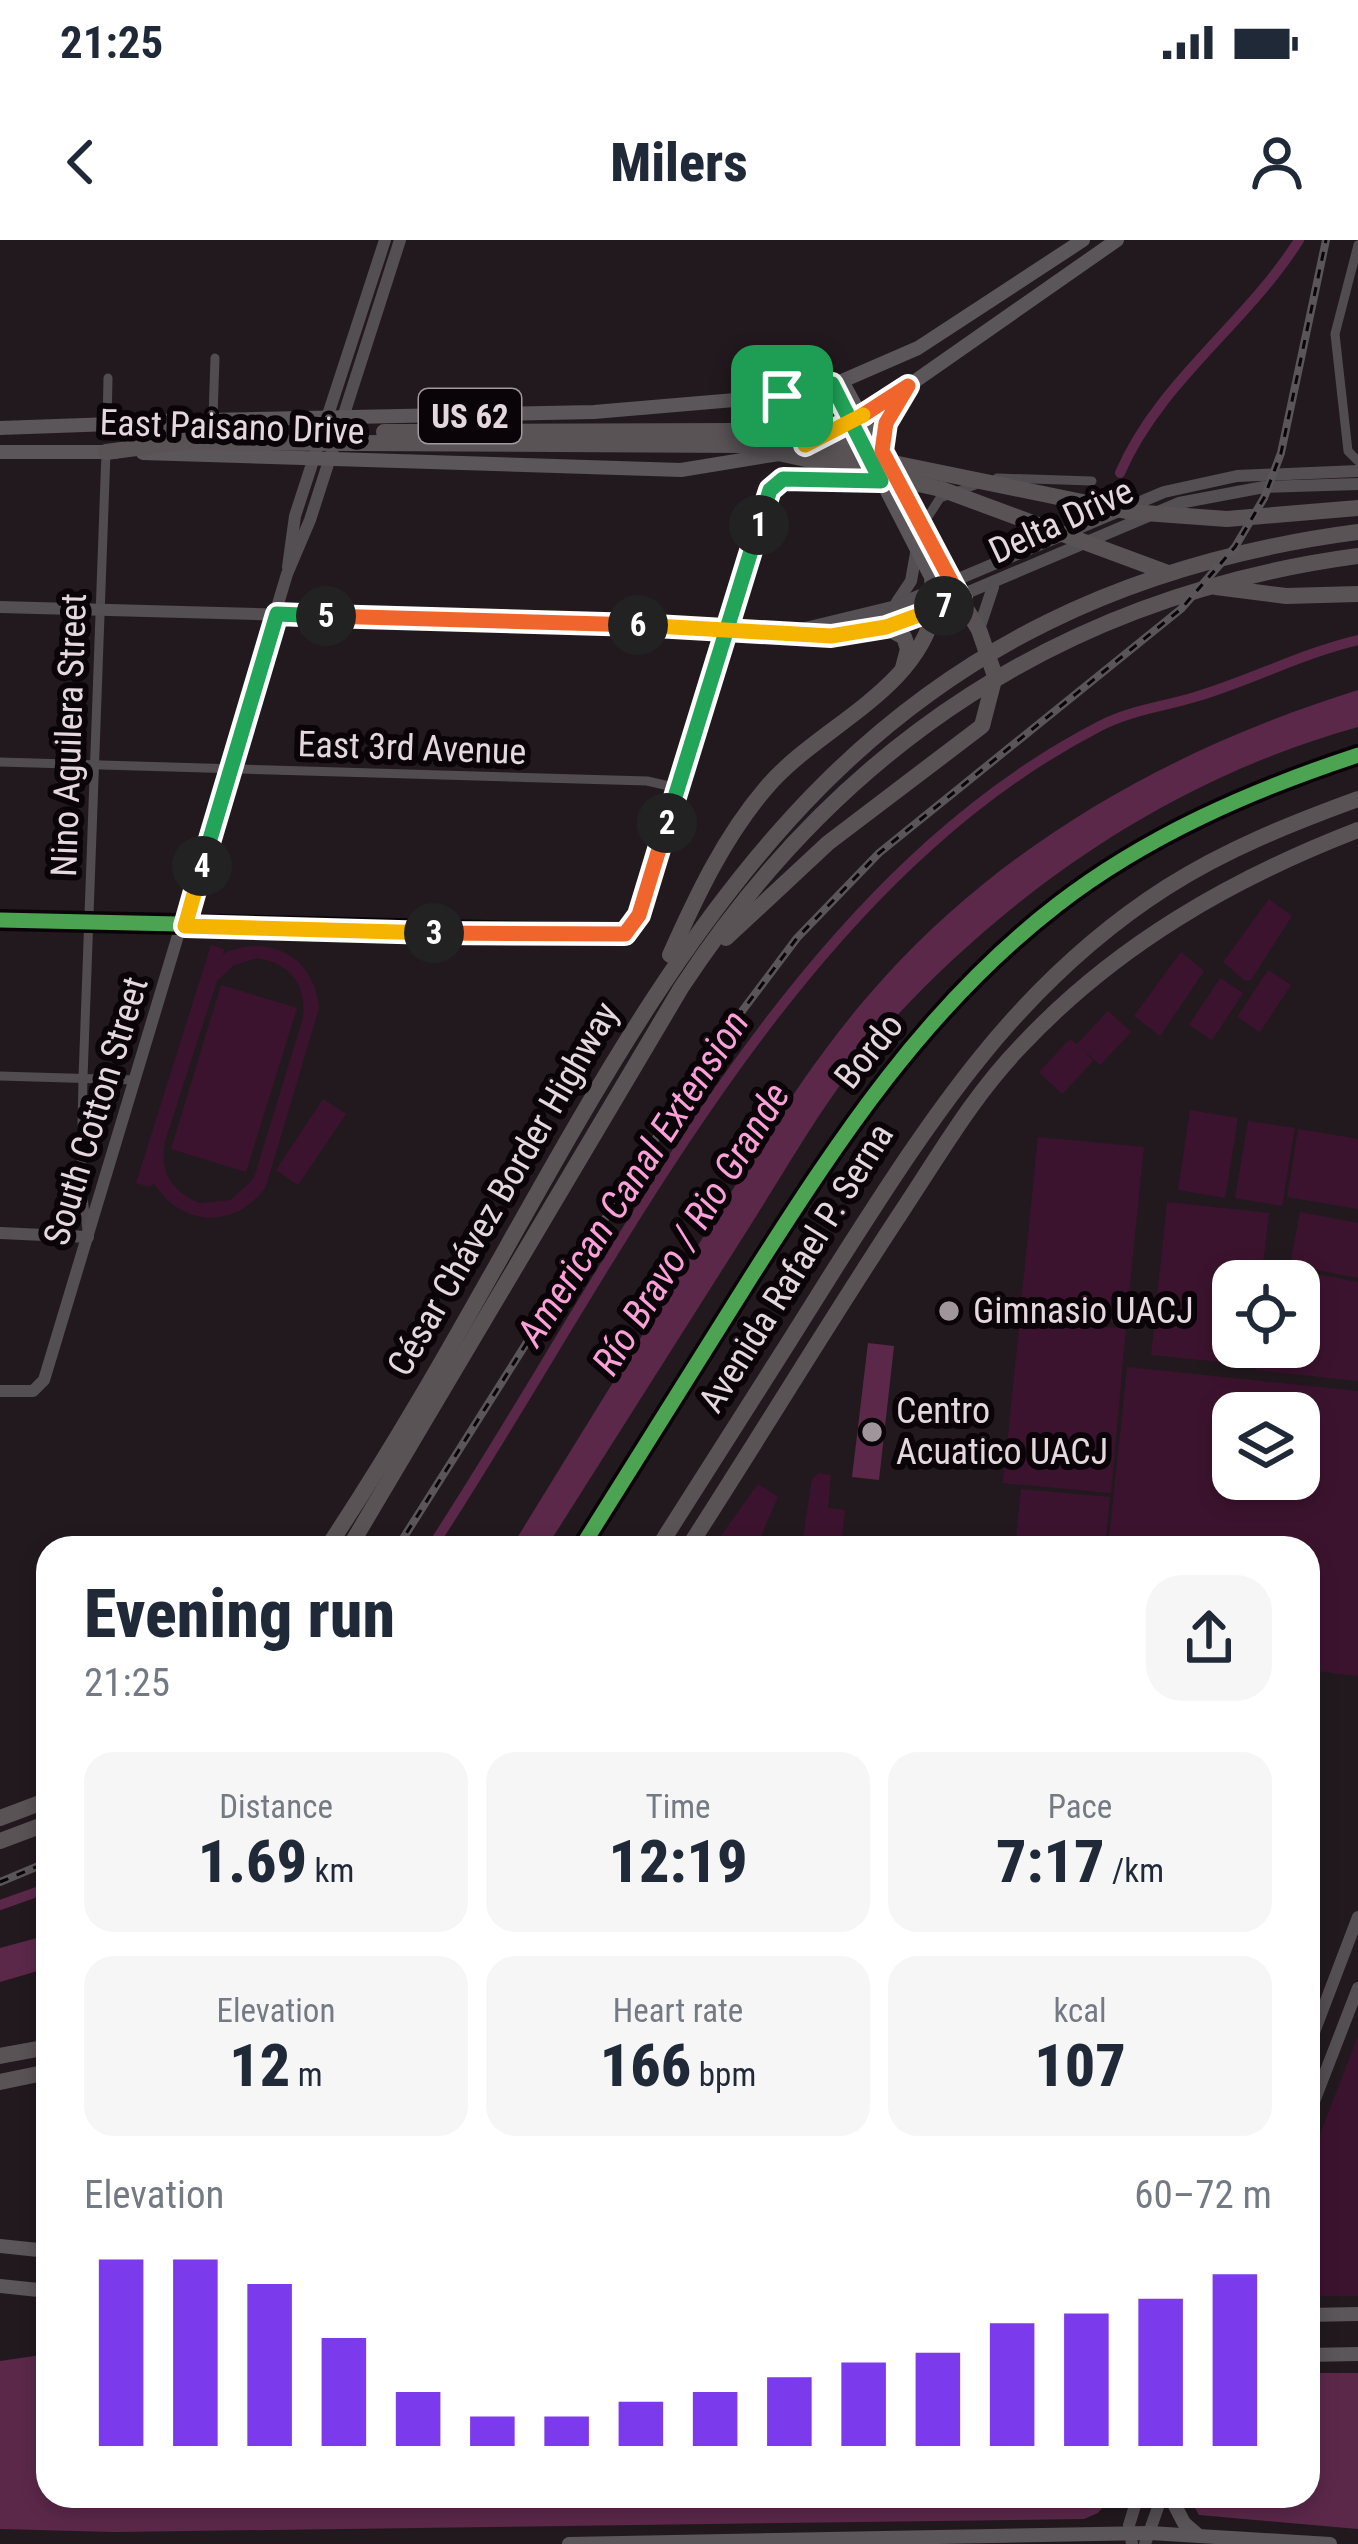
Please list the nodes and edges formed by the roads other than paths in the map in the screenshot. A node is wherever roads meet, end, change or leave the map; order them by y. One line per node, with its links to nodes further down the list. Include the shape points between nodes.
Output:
1 (385, 240): 32 (main road, South Cotton Street, via 295,516)
2 (400, 240): 32 (main road, South Cotton Street)
3 (1083, 240): 8 (main road, East Paisano Drive / US 62, via 946,333)
4 (1117, 240): 9 (main road, East Paisano Drive / US 62)
5 (1358, 245): 20 (street, via 1335,334 1348,451)
6 (215, 358): 11 (street)
7 (108, 378): 13 (street)
8 (837, 382): 10 (main road, East Paisano Drive / US 62); 12 (main road)
9 (908, 386): 12 (main road, East Paisano Drive / US 62); 19 (main road)
10 (782, 396): 11 (main road, East Paisano Drive / US 62, via 594,412); 16 (main road, via 818,410)
11 (213, 416): 13 (main road, East Paisano Drive / US 62)
12 (856, 420): 16 (main road, East Paisano Drive / US 62); 19 (main road)
13 (107, 424): 14 (main road, East Paisano Drive / US 62); 15 (highway)
14 (0, 428)
15 (705, 436): 18 (highway, via 182,442); 27 (highway, via 794,439 1163,515 1227,519); 35 (highway, via 941,489 1222,588)
16 (805, 445): 18 (main road, East Paisano Drive / US 62, via 681,470); 19 (main road, via 844,444)
17 (0, 452): 18 (main road, East Paisano Drive / US 62)
18 (106, 452): 39 (street, Nino Aguilera Street)
19 (874, 454): 22 (main road)
20 (1358, 461)
21 (1358, 471): 26 (main road, Delta Drive, via 1259,474)
22 (886, 475): 23 (street); 28 (main road); 30 (main road); 41 (street, via 777,482)
23 (1017, 479): 24 (street); 28 (street, via 955,489 932,505)
24 (1092, 481)
25 (1358, 484): 26 (main road, Delta Drive)
26 (1193, 492): 33 (main road, Delta Drive); 34 (main road, Delta Drive, via 1140,501)
27 (1358, 508)
28 (922, 526): 34 (main road)
29 (1358, 532): 58 (highway, César Chávez Border Highway, via 1161,576 1022,635 935,688 838,765 768,839 690,940)
30 (916, 554): 36 (main road); 38 (main road, via 911,580)
31 (1358, 556): 57 (highway, via 1163,599 1078,634 947,708 796,837)
32 (287, 574): 40 (main road, South Cotton Street)
33 (994, 585): 34 (main road, Delta Drive); 44 (main road)
34 (957, 591): 36 (main road, Delta Drive); 44 (highway)
35 (1358, 595)
36 (934, 601): 38 (main road, Delta Drive); 42 (main road, Delta Drive); 45 (highway, via 921,647)
37 (0, 607): 39 (main road, Delta Drive)
38 (892, 607): 43 (main road, Delta Drive)
39 (100, 610): 40 (main road, Delta Drive); 47 (street, Nino Aguilera Street)
40 (277, 614): 41 (main road, Delta Drive); 48 (main road, South Cotton Street)
41 (729, 627): 43 (main road, Delta Drive); 49 (street)
42 (886, 627): 43 (main road, Delta Drive, via 831,636); 45 (highway, via 904,637)
43 (796, 630)
44 (979, 630): 57 (highway, via 995,676 982,727 773,889)
45 (902, 670): 58 (highway, via 766,787 704,882)
46 (0, 762): 47 (street, East 3rd Avenue)
47 (92, 764): 48 (street, East 3rd Avenue); 55 (street, Nino Aguilera Street)
48 (230, 768): 49 (street, East 3rd Avenue); 56 (main road, South Cotton Street)
49 (678, 788): 56 (street, via 633,928 615,938)
50 (1358, 799): 68 (highway, Avenida Rafael P. Serna, via 1168,886 1083,950 1004,1025 925,1127)
51 (1358, 830): 53 (highway, Avenida Rafael P. Serna)
52 (1358, 841): 53 (highway)
53 (1316, 846): 69 (highway, Avenida Rafael P. Serna, via 1182,912 1023,1043 955,1130)
54 (0, 920): 55 (street)
55 (89, 923): 56 (street); 60 (street, Nino Aguilera Street)
56 (185, 926): 61 (main road, South Cotton Street)
57 (682, 988): 58 (highway)
58 (645, 1025): 65 (highway, César Chávez Border Highway)
59 (0, 1076): 60 (street)
60 (83, 1078): 61 (street); 63 (street, Nino Aguilera Street)
61 (135, 1081): 63 (main road, South Cotton Street)
62 (0, 1234): 63 (main road)
63 (88, 1237): 64 (main road, South Cotton Street, via 39,1388)
64 (0, 1391)
65 (421, 1413): 66 (highway, César Chávez Border Highway); 67 (highway)
66 (335, 1536)
67 (356, 1536)
68 (666, 1536)
69 (696, 1536)
70 (36, 1804): 71 (highway)
71 (0, 1818)
72 (36, 1828): 73 (highway)
73 (0, 1841)
74 (1358, 1917): 76 (main road)
75 (1358, 1988): 78 (main road)
76 (1320, 2017)
77 (1320, 2032): 78 (main road)
78 (1338, 2038): 83 (main road)
79 (36, 2049): 80 (highway)
80 (0, 2056)
81 (36, 2074): 82 (highway)
82 (0, 2081)
83 (1320, 2085)
84 (0, 2246): 85 (main road)
85 (36, 2250)
86 (0, 2286): 87 (main road)
87 (36, 2290)
88 (1358, 2314): 89 (main road)
89 (1320, 2315)
90 (1358, 2354): 91 (main road)
91 (1320, 2355)
92 (1136, 2508): 97 (main road)
93 (1161, 2508): 96 (main road)
94 (1174, 2508): 95 (main road)
95 (1199, 2536): 96 (main road); 98 (main road)
96 (1148, 2538): 97 (main road)
97 (1131, 2539): 99 (main road)
98 (1281, 2543): 100 (main road)
99 (569, 2544)
100 (1330, 2544)

